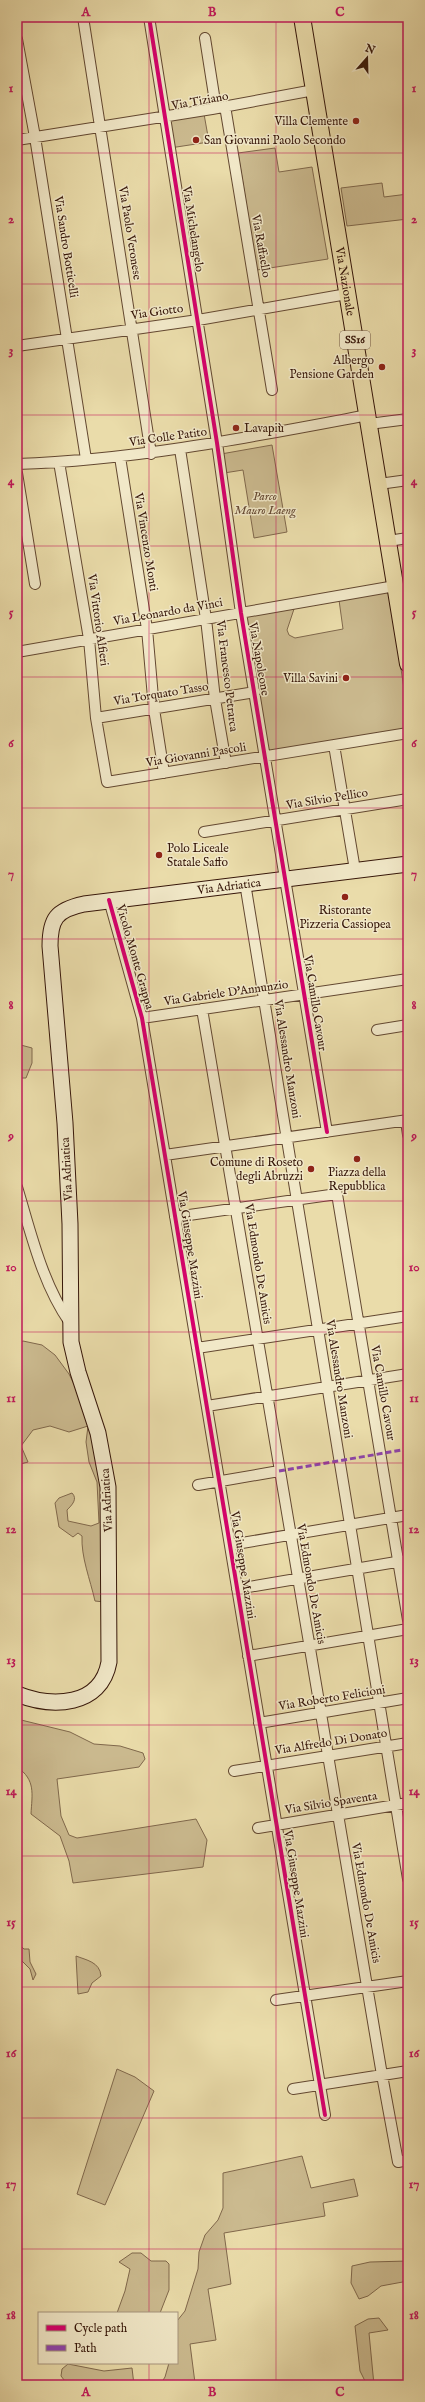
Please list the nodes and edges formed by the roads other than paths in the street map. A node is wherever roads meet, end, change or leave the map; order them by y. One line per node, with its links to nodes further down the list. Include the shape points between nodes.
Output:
1 (83, 17): 9 (street, Via Paolo Veronese)
2 (149, 17): 8 (street, Via Michelangelo)
3 (302, 17): 6 (main road, Via Nazionale / SS16)
4 (205, 38): 7 (street, Via Raffaello)
5 (17, 39): 10 (street, Via Sandro Botticelli)
6 (314, 90): 7 (street, Via Tiziano); 12 (main road, Via Nazionale / SS16)
7 (220, 107): 8 (street, Via Tiziano); 13 (street, Via Raffaello)
8 (165, 117): 9 (street, Via Tiziano); 14 (street, Via Michelangelo)
9 (100, 126): 10 (street, Via Tiziano); 15 (street, Via Paolo Veronese)
10 (35, 137): 11 (street, Via Tiziano); 16 (street, Via Sandro Botticelli)
11 (17, 140)
12 (348, 294): 13 (street, Via Giotto); 20 (main road, Via Nazionale / SS16)
13 (259, 308): 14 (street, Via Giotto); 18 (street, Via Raffaello)
14 (198, 320): 15 (street, Via Giotto); 21 (street, Via Michelangelo)
15 (132, 329): 16 (street, Via Giotto); 23 (street, Via Paolo Veronese)
16 (67, 339): 17 (street, Via Giotto); 25 (street, Via Sandro Botticelli)
17 (17, 346)
18 (272, 390)
19 (408, 419): 20 (street, Via Colle Patito)
20 (368, 420): 21 (street, Via Colle Patito); 30 (main road, Via Nazionale / SS16)
21 (217, 443): 22 (street, Via Colle Patito); 35 (street, Via Napoleone)
22 (180, 449): 23 (street, Via Colle Patito); 36 (street, Via Francesco Petrarca)
23 (151, 454): 24 (street, Via Colle Patito)
24 (120, 457): 25 (street, Via Colle Patito); 38 (street, Via Vincenzo Monti)
25 (86, 459): 26 (street, Via Colle Patito)
26 (59, 462): 27 (street, Via Colle Patito); 39 (street, Via Vittorio Alfieri)
27 (17, 464)
28 (17, 473): 33 (street)
29 (408, 480): 30 (street)
30 (379, 484): 32 (main road, Via Nazionale / SS16)
31 (408, 538): 32 (street)
32 (388, 541): 34 (main road, Via Nazionale / SS16)
33 (35, 584)
34 (395, 586): 35 (street, Via Leonardo da Vinci); 37 (main road, Via Nazionale / SS16)
35 (241, 613): 36 (street, Via Leonardo da Vinci); 42 (street, Via Napoleone)
36 (206, 619): 38 (street, Via Leonardo da Vinci); 43 (street, Via Francesco Petrarca)
37 (405, 622): 41 (main road, Via Nazionale / SS16)
38 (147, 630): 39 (street, Via Leonardo da Vinci); 44 (street, Via Vincenzo Monti)
39 (89, 639): 40 (street, Via Leonardo da Vinci); 45 (street, Via Vittorio Alfieri)
40 (17, 652)
41 (408, 664)
42 (255, 692): 43 (street, Via Torquato Tasso); 48 (street, Via Napoleone)
43 (215, 699): 44 (street, Via Torquato Tasso); 49 (street, Via Francesco Petrarca)
44 (154, 709): 45 (street, Via Torquato Tasso); 50 (street, Via Vincenzo Monti)
45 (96, 718): 51 (street, Via Vittorio Alfieri)
46 (408, 733): 47 (street, Via Giovanni Pascoli)
47 (334, 746): 48 (street, Via Giovanni Pascoli); 53 (street)
48 (266, 756): 49 (street, Via Giovanni Pascoli); 54 (street, Via Napoleone)
49 (226, 763): 50 (street, Via Giovanni Pascoli)
50 (164, 773): 51 (street, Via Giovanni Pascoli)
51 (107, 782)
52 (408, 799): 53 (street, Via Silvio Pellico)
53 (345, 809): 54 (street, Via Silvio Pellico); 57 (street)
54 (276, 820): 55 (street, Via Silvio Pellico); 58 (street, Via Napoleone)
55 (204, 832)
56 (408, 864): 57 (main road, Via Adriatica)
57 (355, 870): 58 (main road, Via Adriatica)
58 (284, 878): 59 (main road, Via Adriatica); 62 (street, Via Camillo Cavour)
59 (245, 883): 60 (main road, Via Adriatica); 63 (street, Via Alessandro Manzoni)
60 (109, 900): 65 (street, Vicolo Monte Grappa); 79 (main road, Via Adriatica, via 76,905 62,911 54,920 50,936 65,1123 70,1224)
61 (408, 979): 62 (street, Via Gabriele D'Annunzio)
62 (303, 994): 63 (street, Via Gabriele D'Annunzio); 69 (street, Via Camillo Cavour)
63 (264, 1000): 64 (street, Via Gabriele D'Annunzio); 71 (street, Via Alessandro Manzoni)
64 (202, 1009): 65 (street, Via Gabriele D'Annunzio); 72 (street, Via Edmondo De Amicis)
65 (142, 1018): 73 (street, Via Giuseppe Mazzini)
66 (408, 1025): 67 (street)
67 (377, 1030)
68 (407, 1121): 69 (street); 70 (street)
69 (327, 1132): 71 (street)
70 (408, 1135)
71 (286, 1138): 72 (street); 75 (street, Via Alessandro Manzoni)
72 (225, 1146): 73 (street); 76 (street, Via Edmondo De Amicis)
73 (165, 1155): 77 (street, Via Giuseppe Mazzini)
74 (17, 1187): 79 (street, via 37,1254 58,1304)
75 (297, 1200): 76 (street); 80 (street, Via Camillo Cavour, via 337,1194); 81 (street, Via Alessandro Manzoni)
76 (235, 1209): 77 (street); 82 (street, Via Edmondo De Amicis)
77 (175, 1217): 83 (street, Via Giuseppe Mazzini)
78 (408, 1316): 80 (street)
79 (70, 1323): 106 (main road, Via Adriatica, via 73,1355 98,1432 108,1482 108,1662 101,1682 84,1698 47,1701)
80 (358, 1323): 81 (street); 85 (street, Via Camillo Cavour)
81 (318, 1330): 82 (street); 86 (street, Via Alessandro Manzoni)
82 (257, 1339): 83 (street); 87 (street, Via Edmondo De Amicis)
83 (197, 1348): 88 (street, Via Giuseppe Mazzini)
84 (408, 1374): 85 (street)
85 (368, 1380): 86 (street); 93 (street, Via Camillo Cavour)
86 (327, 1387): 87 (street); 94 (street, Via Alessandro Manzoni)
87 (266, 1397): 88 (street); 89 (street, Via Edmondo De Amicis)
88 (207, 1406): 90 (street, Via Giuseppe Mazzini)
89 (279, 1471): 90 (street); 95 (street, Via Edmondo De Amicis)
90 (219, 1481): 91 (street); 96 (street, Via Giuseppe Mazzini)
91 (198, 1485)
92 (408, 1515): 93 (street)
93 (391, 1518): 94 (street); 97 (street, Via Camillo Cavour)
94 (350, 1525): 95 (street); 98 (street, Via Alessandro Manzoni)
95 (289, 1535): 96 (street); 99 (street, Via Edmondo De Amicis)
96 (230, 1545): 100 (street, Via Giuseppe Mazzini)
97 (403, 1561): 98 (street); 101 (street, Via Camillo Cavour)
98 (357, 1569): 99 (street); 103 (street, Via Alessandro Manzoni)
99 (297, 1579): 100 (street); 104 (street, Via Edmondo De Amicis)
100 (237, 1589): 105 (street, Via Giuseppe Mazzini)
101 (408, 1620)
102 (408, 1629): 103 (street)
103 (368, 1636): 104 (street); 108 (street, Via Alessandro Manzoni)
104 (309, 1646): 105 (street); 109 (street, Via Edmondo De Amicis)
105 (248, 1656): 110 (street, Via Giuseppe Mazzini)
106 (17, 1694)
107 (408, 1698): 108 (street, Via Roberto Felicioni)
108 (379, 1703): 109 (street, Via Roberto Felicioni); 112 (street, Via Alessandro Manzoni)
109 (321, 1713): 110 (street, Via Roberto Felicioni); 113 (street, Via Edmondo De Amicis)
110 (259, 1723): 114 (street, Via Giuseppe Mazzini)
111 (408, 1743): 112 (street, Via Alfredo Di Donato)
112 (386, 1746): 113 (street, Via Alfredo Di Donato); 117 (street, Via Alessandro Manzoni)
113 (328, 1756): 114 (street, Via Alfredo Di Donato); 118 (street, Via Edmondo De Amicis)
114 (267, 1766): 115 (street, Via Alfredo Di Donato); 119 (street, Via Giuseppe Mazzini)
115 (234, 1771)
116 (408, 1804): 117 (street, Via Silvio Spaventa)
117 (396, 1806): 118 (street, Via Silvio Spaventa); 121 (street, Via Alessandro Manzoni)
118 (338, 1814): 119 (street, Via Silvio Spaventa); 123 (street, Via Edmondo De Amicis)
119 (276, 1825): 120 (street, Via Silvio Spaventa); 124 (street, Via Giuseppe Mazzini)
120 (258, 1828)
121 (408, 1879)
122 (408, 1981): 123 (street)
123 (368, 1988): 124 (street); 127 (street, Via Edmondo De Amicis)
124 (305, 1995): 125 (street); 128 (street, Via Giuseppe Mazzini)
125 (276, 2000)
126 (408, 2071): 127 (street)
127 (382, 2075): 128 (street); 131 (street, Via Edmondo De Amicis)
128 (320, 2085): 129 (street); 130 (street, Via Giuseppe Mazzini)
129 (293, 2089)
130 (325, 2115)
131 (403, 2161)

